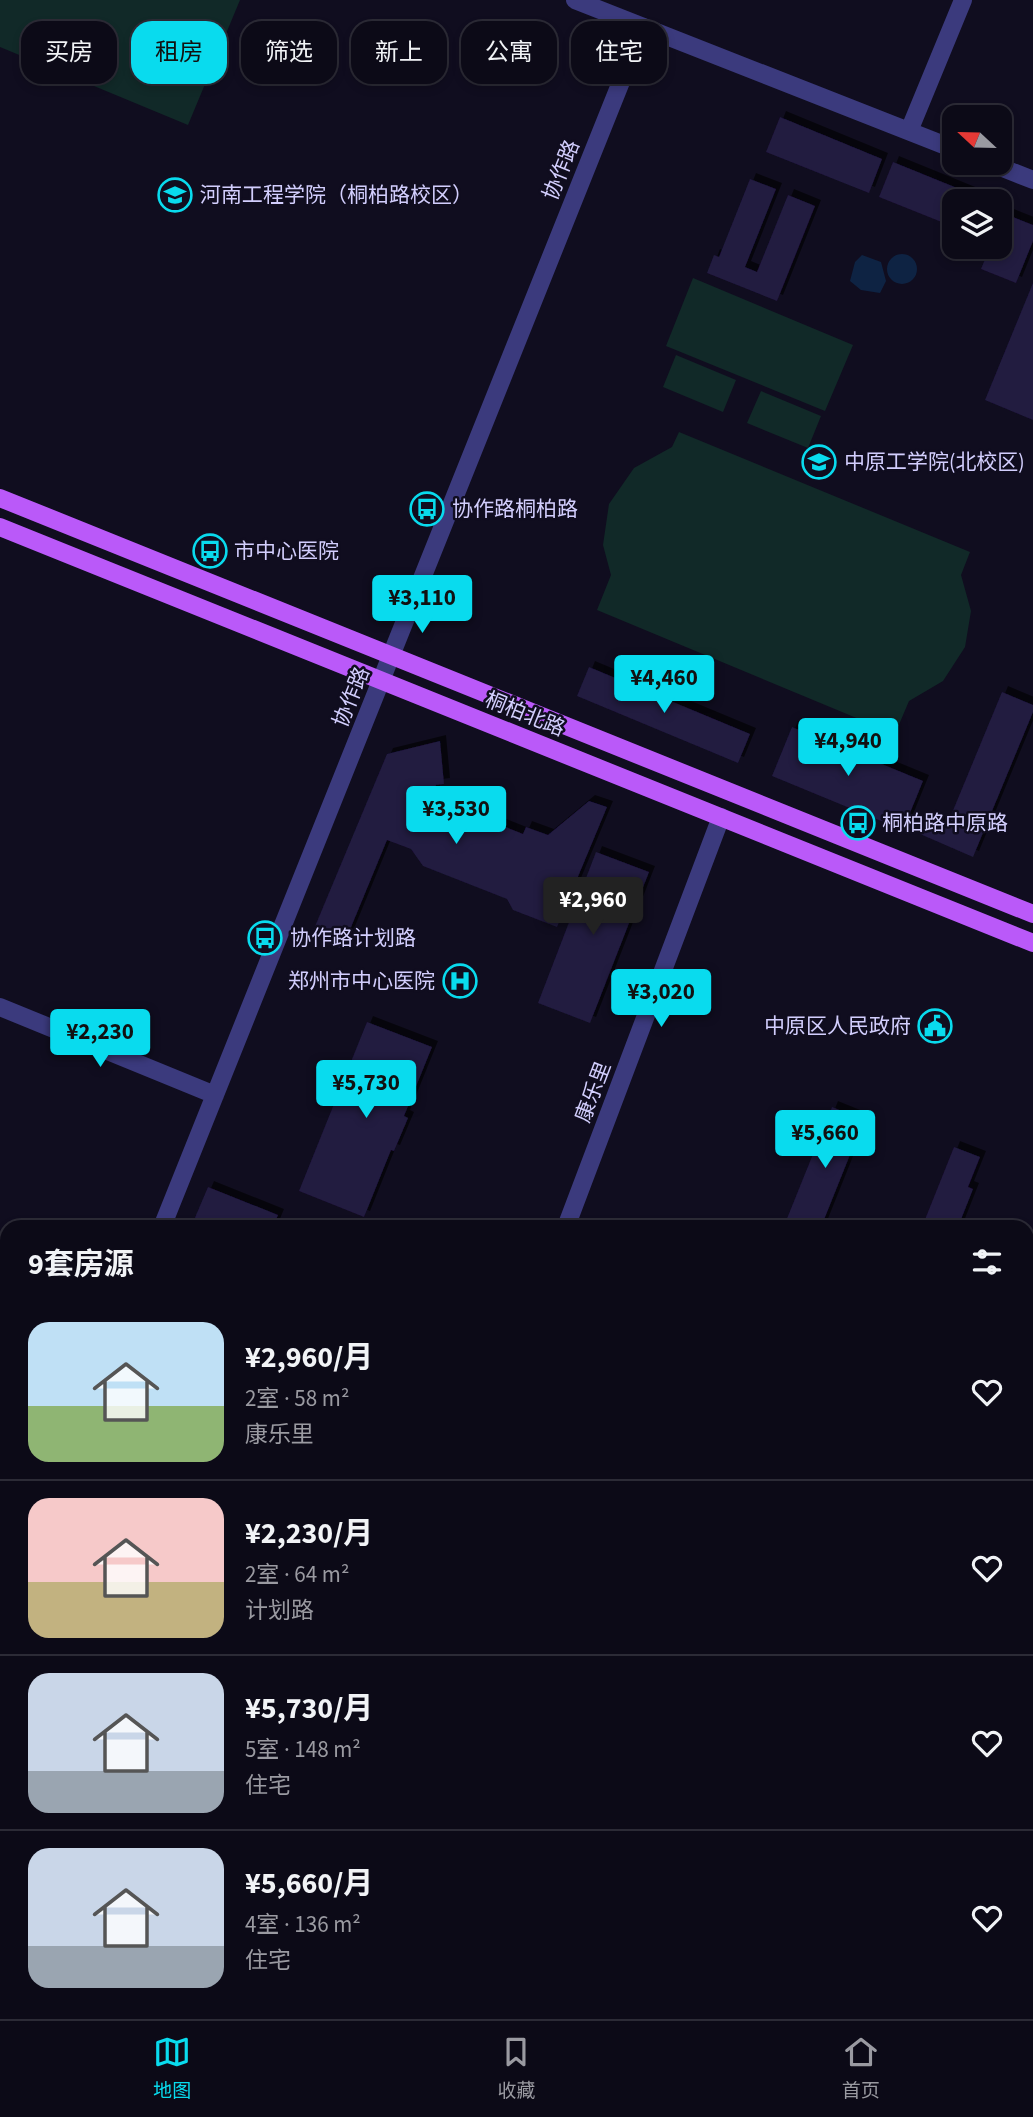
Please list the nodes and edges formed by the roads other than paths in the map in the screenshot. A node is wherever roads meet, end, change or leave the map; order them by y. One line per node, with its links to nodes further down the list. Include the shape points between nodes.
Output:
1 (575, 0): 3 (street)
2 (963, 0): 6 (street)
3 (628, 21)
4 (667, 36): 6 (street)
5 (620, 84): 12 (street, 协作路)
6 (909, 131): 7 (street)
7 (942, 144)
8 (1012, 172): 9 (street)
9 (1033, 180)
10 (0, 498): 12 (main road, 桐柏北路)
11 (0, 527): 13 (main road, 桐柏北路)
12 (393, 656): 13 (street, 协作路); 15 (main road, 桐柏北路)
13 (382, 681): 14 (main road, 桐柏北路); 18 (street, 协作路)
14 (721, 817): 16 (main road, 桐柏北路); 20 (street, 康乐里)
15 (1033, 914)
16 (1033, 943)
17 (0, 1007): 18 (street)
18 (215, 1095): 19 (street, 协作路)
19 (165, 1220)
20 (569, 1220)

